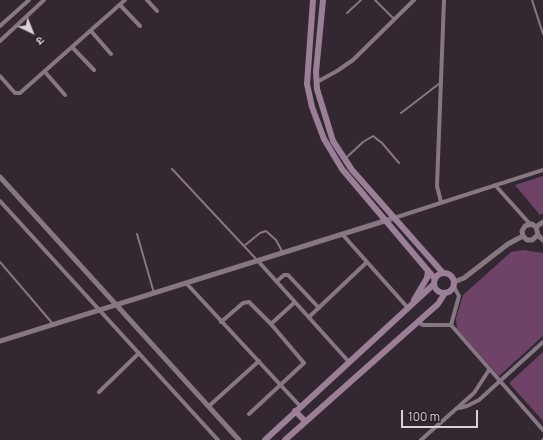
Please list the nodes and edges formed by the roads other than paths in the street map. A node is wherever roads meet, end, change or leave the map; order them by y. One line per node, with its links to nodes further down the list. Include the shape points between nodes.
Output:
1 (29, 0): 16 (street)
2 (44, 0): 20 (street)
3 (125, 0): 12 (street)
4 (147, 0): 13 (street)
5 (313, 0): 39 (main road, via 307,74 312,107 336,162)
6 (323, 0): 26 (main road)
7 (361, 0): 14 (lane)
8 (376, 0): 15 (lane)
9 (414, 0): 15 (street)
10 (444, 0): 27 (street)
11 (532, 0): 19 (lane)
12 (120, 5): 17 (street); 18 (street)
13 (157, 11)
14 (347, 13)
15 (394, 19): 26 (street, via 353,60)
16 (0, 26)
17 (140, 26)
18 (91, 31): 21 (street); 22 (street)
19 (543, 34)
20 (0, 41)
21 (72, 47): 23 (street); 24 (street)
22 (111, 54)
23 (94, 70)
24 (45, 72): 25 (street, via 17,94); 28 (street)
25 (0, 76)
26 (317, 82): 30 (main road, via 327,125)
27 (441, 83): 29 (lane); 37 (street, via 437,186)
28 (65, 95)
29 (401, 113)
30 (345, 160): 31 (lane, via 373,136); 38 (main road)
31 (399, 164)
32 (172, 169): 48 (lane)
33 (543, 170): 35 (street)
34 (0, 177): 62 (street)
35 (495, 185): 37 (street); 41 (street)
36 (0, 201): 65 (street)
37 (440, 202): 38 (street)
38 (394, 218): 39 (street); 54 (main road)
39 (385, 222): 44 (street); 53 (main road)
40 (543, 222): 42 (street)
41 (530, 224): 42 (street); 46 (street, via 523,228)
42 (536, 227): 45 (street)
43 (137, 234): 60 (lane)
44 (343, 235): 49 (street); 52 (street)
45 (538, 235): 46 (street, via 529,240); 47 (street)
46 (523, 236): 58 (street)
47 (543, 240)
48 (244, 246): 49 (lane, via 266,231 276,240); 50 (lane)
49 (283, 254): 50 (street)
50 (258, 261): 55 (street); 57 (street)
51 (0, 262): 70 (lane)
52 (367, 262): 63 (street); 64 (street)
53 (428, 271): 56 (main road); 63 (main road, via 427,278)
54 (443, 273): 56 (main road); 58 (main road, via 449,274)
55 (277, 281): 61 (street); 64 (street, via 285,274 288,275)
56 (435, 281): 59 (main road, via 437,290); 63 (main road)
57 (187, 284): 60 (street); 67 (street)
58 (454, 284): 59 (main road, via 450,291); 71 (street, via 459,296)
59 (445, 293): 68 (main road, via 438,304)
60 (154, 294): 62 (street)
61 (296, 302): 66 (street); 69 (street)
62 (116, 306): 65 (street); 81 (street)
63 (410, 307): 76 (main road)
64 (319, 308): 66 (street)
65 (100, 311): 70 (street); 74 (street)
66 (309, 317): 76 (street)
67 (221, 322): 69 (street, via 246,301); 75 (street)
68 (418, 322): 71 (street, via 423,325); 85 (main road)
69 (271, 324): 79 (street, via 304,363)
70 (54, 325): 72 (street)
71 (451, 325): 77 (street)
72 (0, 341)
73 (543, 342): 78 (street)
74 (139, 353): 80 (street); 87 (street)
75 (259, 361): 79 (street); 81 (street)
76 (349, 362): 82 (main road)
77 (489, 370): 78 (street); 83 (street, via 479,387)
78 (499, 382): 83 (street, via 480,400); 86 (street)
79 (281, 385): 82 (street); 84 (street)
80 (99, 392)
81 (209, 406): 88 (street)
82 (298, 408): 85 (main road); 89 (main road)
83 (459, 408): 91 (street)
84 (248, 414)
85 (305, 421): 90 (main road)
86 (543, 430)
87 (218, 440)
88 (239, 440)
89 (265, 440)
90 (285, 440)
91 (421, 440)

